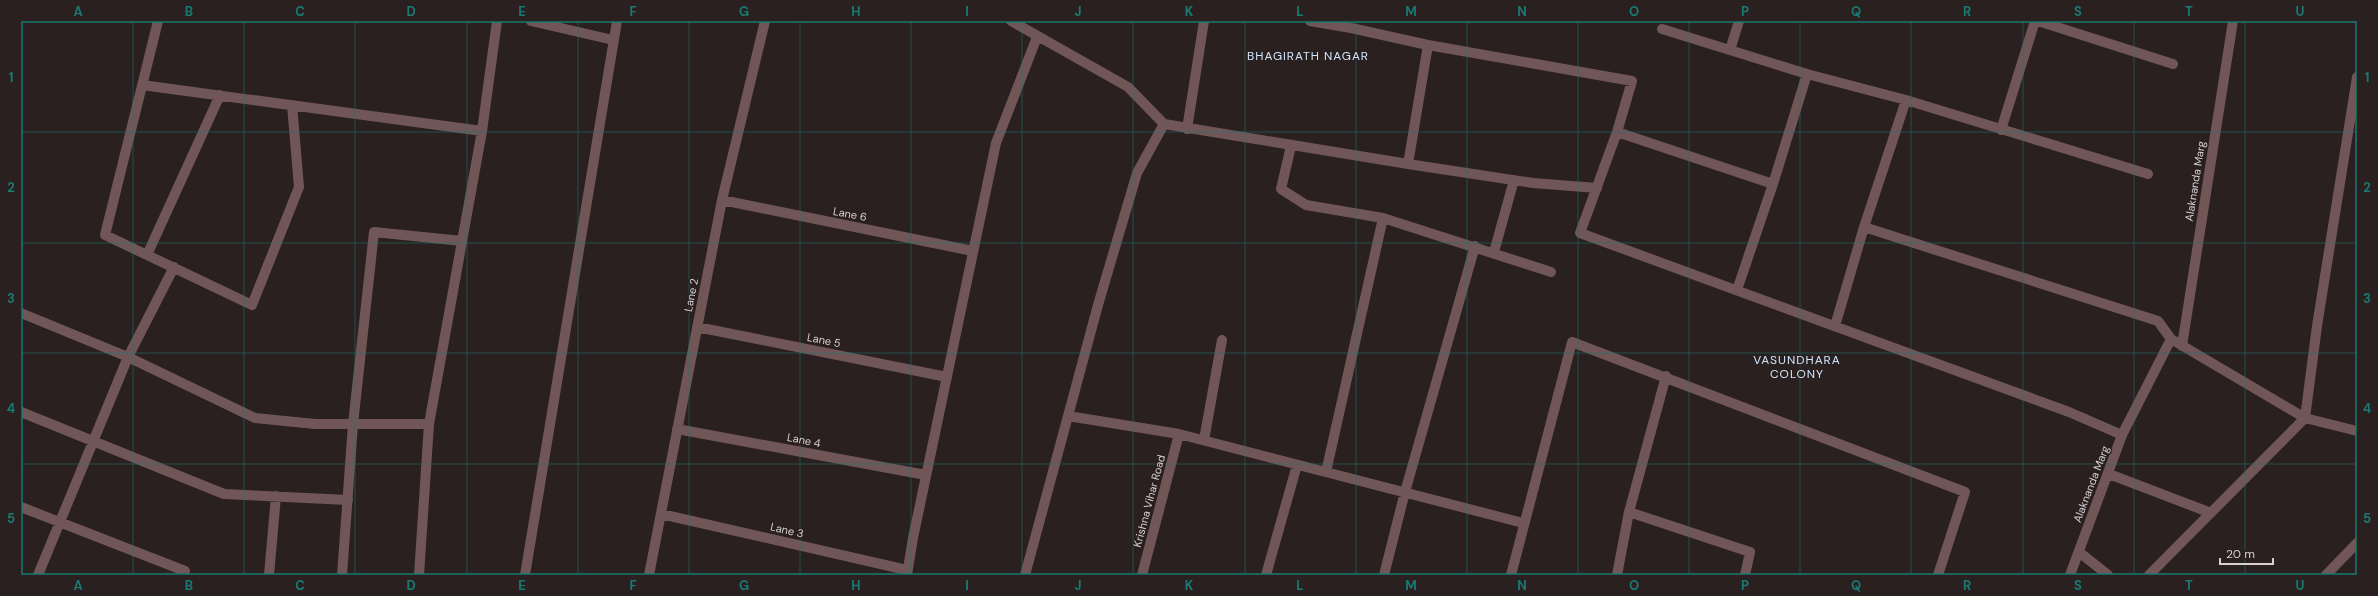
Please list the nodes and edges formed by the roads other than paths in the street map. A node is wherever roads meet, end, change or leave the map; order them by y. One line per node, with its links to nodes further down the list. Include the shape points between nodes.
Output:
1 (158, 21): 21 (street)
2 (497, 21): 28 (street)
3 (531, 21): 15 (street)
4 (617, 21): 15 (street)
5 (765, 21): 36 (street, Lane 2)
6 (1011, 21): 14 (street)
7 (1204, 21): 26 (street)
8 (1310, 21): 12 (street)
9 (1739, 21): 17 (street)
10 (2036, 21): 18 (street); 27 (street)
11 (2233, 21): 52 (street, Alaknanda Marg)
12 (1352, 24): 16 (street)
13 (1662, 29): 17 (street)
14 (1037, 36): 25 (street, via 1128,87); 41 (street, via 996,143)
15 (613, 40): 88 (street)
16 (1428, 45): 29 (street, via 1632,81); 31 (street)
17 (1730, 50): 19 (street)
18 (2173, 64)
19 (1807, 74): 23 (street); 34 (street)
20 (2357, 77): 58 (street)
21 (142, 85): 22 (street); 43 (street, via 106,235)
22 (220, 95): 24 (street); 43 (street)
23 (1906, 100): 27 (street); 38 (street)
24 (292, 105): 28 (street); 44 (street, via 299,187 252,305)
25 (1164, 124): 26 (street); 57 (street, via 1137,173)
26 (1186, 129): 30 (street)
27 (2001, 130): 32 (street)
28 (482, 131): 39 (street)
29 (1617, 132): 34 (street); 35 (street)
30 (1291, 146): 31 (street); 37 (street, via 1281,189 1306,205)
31 (1408, 164): 33 (street)
32 (2148, 174)
33 (1514, 180): 35 (street); 42 (street)
34 (1773, 184): 46 (street)
35 (1597, 188): 46 (street, via 1580,233)
36 (722, 200): 41 (street, Lane 6); 49 (street, Lane 2)
37 (1383, 218): 40 (street); 68 (street)
38 (1864, 227): 48 (street); 50 (street, via 2158,321)
39 (462, 241): 59 (street, via 374,232); 60 (street)
40 (1475, 246): 42 (street); 71 (street)
41 (974, 251): 55 (street)
42 (1494, 252): 45 (street)
43 (147, 255): 44 (street)
44 (174, 268): 53 (street)
45 (1551, 272)
46 (1737, 290): 48 (street)
47 (21, 313): 53 (street)
48 (1835, 326): 64 (street, via 2069,412)
49 (697, 327): 55 (street, Lane 5); 61 (street, Lane 2)
50 (2171, 339): 52 (street); 64 (street, Alaknanda Marg)
51 (1222, 340): 66 (street)
52 (2182, 346): 58 (street)
53 (128, 357): 59 (street, via 255,418 315,424); 65 (street)
54 (1666, 376): 75 (street); 79 (street, via 1572,342); 97 (street, via 1965,492)
55 (947, 377): 70 (street)
56 (21, 412): 65 (street)
57 (1068, 416): 63 (street); 90 (street)
58 (2305, 418): 62 (street); 76 (street)
59 (353, 424): 60 (street); 73 (street)
60 (429, 424): 87 (street)
61 (677, 429): 70 (street, Lane 4); 77 (street, Lane 2)
62 (2357, 431)
63 (1179, 434): 66 (street); 91 (street, Krishna Vihar Road)
64 (2122, 435): 69 (street, Alaknanda Marg)
65 (94, 440): 72 (street, via 224,494); 78 (street)
66 (1204, 440): 67 (street)
67 (1297, 464): 68 (street); 92 (street)
68 (1326, 472): 71 (street)
69 (2109, 474): 76 (street); 81 (street, Alaknanda Marg)
70 (926, 475): 83 (street)
71 (1405, 492): 79 (street); 93 (street)
72 (276, 496): 73 (street); 85 (street)
73 (348, 500): 86 (street)
74 (21, 507): 78 (street)
75 (1629, 512): 95 (street); 96 (street, via 1750,552)
76 (2211, 513): 100 (street)
77 (661, 514): 83 (street, Lane 3); 89 (street, Lane 2)
78 (59, 523): 82 (street); 84 (street)
79 (1523, 523): 94 (street)
80 (2357, 543): 101 (street)
81 (2079, 552): 98 (street, Alaknanda Marg); 99 (street)
82 (185, 572)
83 (907, 572)
84 (38, 575)
85 (269, 575)
86 (342, 575)
87 (419, 575)
88 (525, 575)
89 (649, 575)
90 (1025, 575)
91 (1142, 575)
92 (1266, 575)
93 (1384, 575)
94 (1511, 575)
95 (1617, 575)
96 (1745, 575)
97 (1938, 575)
98 (2070, 575)
99 (2108, 575)
100 (2149, 575)
101 (2326, 575)

